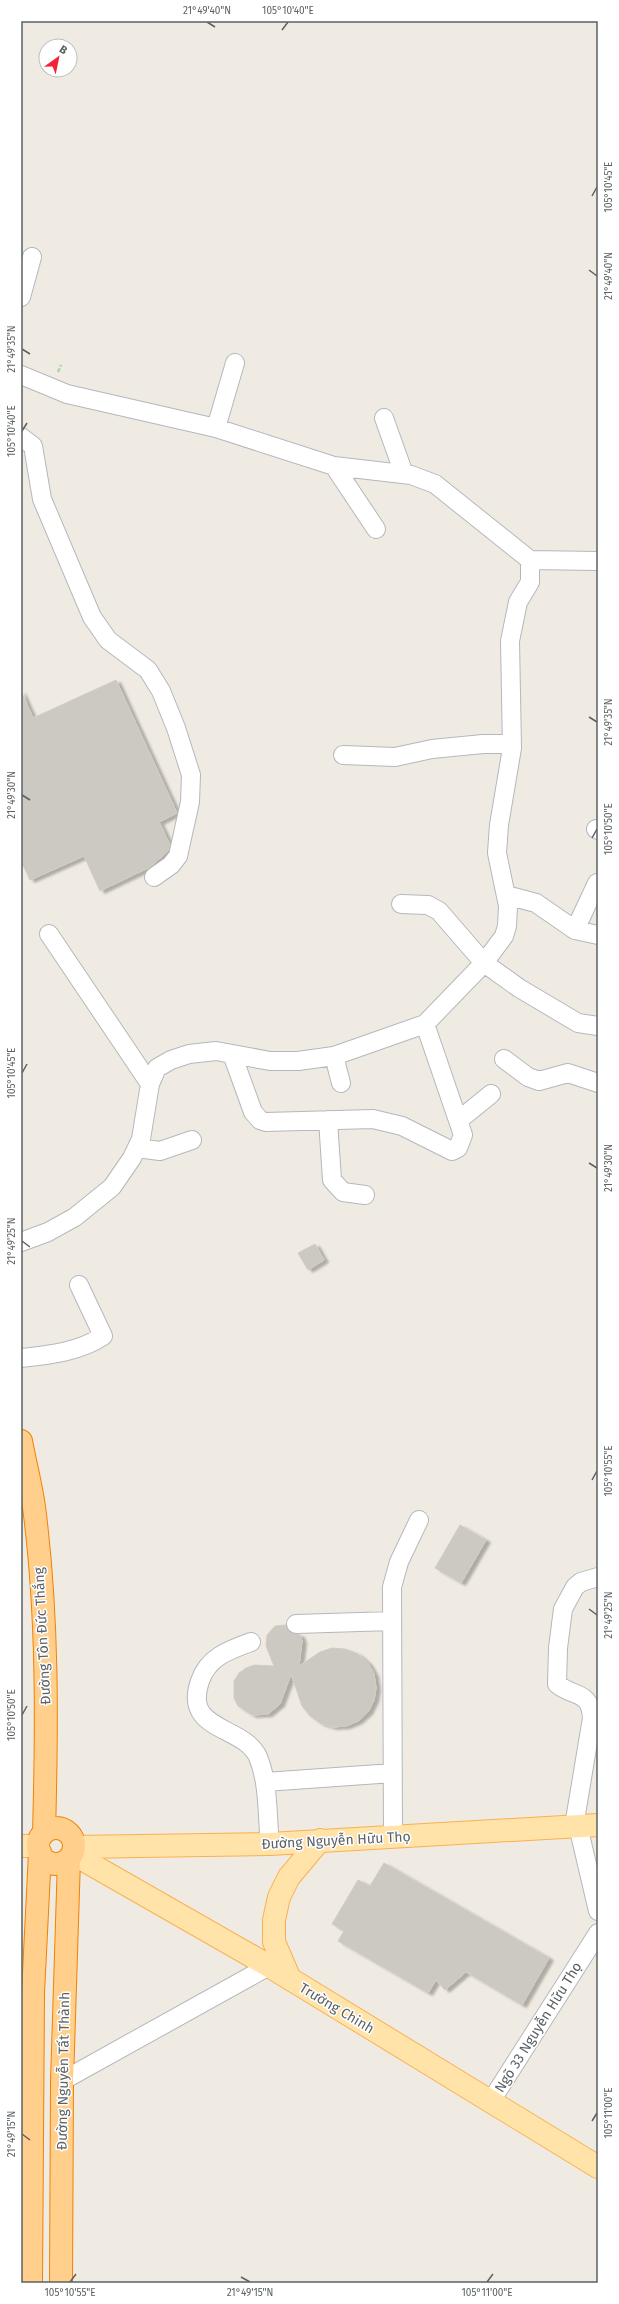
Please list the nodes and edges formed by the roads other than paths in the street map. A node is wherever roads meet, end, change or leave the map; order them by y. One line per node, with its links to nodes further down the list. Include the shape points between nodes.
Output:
1 (32, 257): 2 (street)
2 (21, 297)
3 (235, 362): 6 (street)
4 (21, 375): 6 (street, via 67,394)
5 (384, 418): 9 (street)
6 (216, 428): 8 (street)
7 (21, 437): 15 (street, via 33,446 42,498 92,617 108,640 148,670 176,728 191,775 190,802 178,856 171,865)
8 (334, 466): 9 (street); 10 (street)
9 (404, 474): 11 (street, via 434,484)
10 (376, 528)
11 (530, 560): 12 (street); 13 (street, via 530,582 518,602 510,641)
12 (598, 561)
13 (512, 744): 14 (street, via 432,749 394,757); 17 (street, via 497,853)
14 (343, 755)
15 (154, 877)
16 (597, 883): 19 (street)
17 (506, 895): 19 (street, via 536,903); 22 (street, via 508,926 504,936)
18 (401, 904): 22 (street, via 428,905 439,911)
19 (574, 930): 21 (street)
20 (49, 934): 29 (street)
21 (598, 935)
22 (484, 962): 23 (street); 24 (street, via 558,1012 582,1024)
23 (425, 1024): 26 (street); 33 (street)
24 (598, 1026)
25 (232, 1054): 26 (street, via 270,1061 298,1061); 29 (street, via 216,1051 189,1054 171,1060 157,1068); 32 (street, via 252,1112 260,1120)
26 (334, 1056): 28 (street)
27 (504, 1059): 30 (street, via 539,1081 568,1073)
28 (341, 1083)
29 (150, 1084): 35 (street, via 141,1139)
30 (598, 1084)
31 (491, 1094): 33 (street)
32 (328, 1120): 33 (street, via 373,1119 390,1122 452,1151 462,1142); 36 (street, via 332,1180 343,1192)
33 (459, 1120)
34 (192, 1140): 35 (street, via 160,1151)
35 (137, 1148): 37 (street, via 112,1187 94,1203 48,1232)
36 (365, 1195)
37 (21, 1242)
38 (79, 1285): 39 (street, via 103,1336 89,1345 63,1352)
39 (21, 1358)
40 (21, 1441): 41 (highway, Đường Tôn Đức Thắng)
41 (24, 1475): 53 (highway, Đường Tôn Đức Thắng, via 34,1506 44,1618 46,1741)
42 (419, 1520): 44 (street, via 399,1562 392,1587)
43 (598, 1577): 47 (street, via 581,1582 575,1587 563,1609 556,1680 562,1688 586,1700)
44 (392, 1621): 45 (street); 48 (street)
45 (296, 1624)
46 (251, 1642): 49 (street, via 225,1651 211,1663 202,1676 196,1692 200,1710 206,1718 215,1726 250,1745 258,1757)
47 (595, 1716): 50 (street)
48 (393, 1773): 49 (street); 51 (street)
49 (264, 1782): 54 (street)
50 (583, 1825): 51 (main road, Đường Nguyễn Hữu Thọ); 56 (street)
51 (393, 1837): 52 (main road, Đường Nguyễn Hữu Thọ)
52 (320, 1840): 54 (main road, Đường Nguyễn Hữu Thọ); 59 (main road, via 289,1877 279,1897 274,1920 274,1942)
53 (36, 1844): 55 (highway, via 49,1862 63,1863); 55 (highway, via 50,1830 64,1830 70,1834); 63 (highway)
54 (270, 1844): 55 (main road, Đường Nguyễn Hữu Thọ)
55 (72, 1853): 58 (main road, Trường Chinh); 60 (highway, Đường Nguyễn Tất Thành)
56 (598, 1910)
57 (598, 1933): 61 (street, Ngõ 33 Nguyễn Hữu Thọ)
58 (269, 1966): 59 (main road, Trường Chinh); 60 (street)
59 (290, 1979): 61 (main road, Trường Chinh)
60 (62, 2081): 64 (highway, Đường Nguyễn Tất Thành)
61 (491, 2101): 62 (main road, Trường Chinh)
62 (598, 2167)
63 (32, 2283)
64 (61, 2283)

